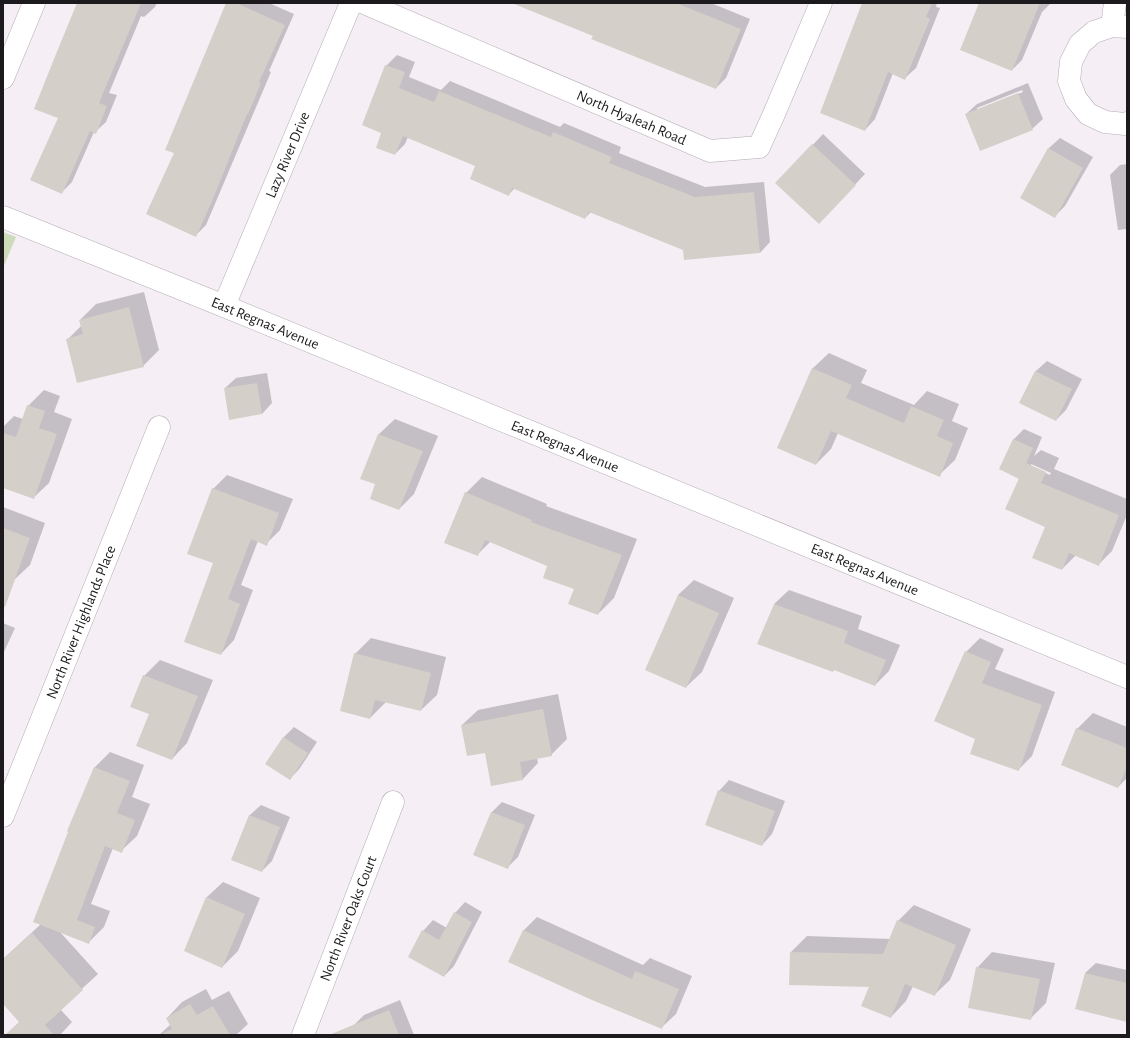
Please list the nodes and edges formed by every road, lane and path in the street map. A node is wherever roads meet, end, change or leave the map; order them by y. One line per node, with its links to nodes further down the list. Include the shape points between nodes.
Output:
1 (34, 3): 7 (street)
2 (351, 3): 10 (street, Lazy River Drive)
3 (364, 3): 4 (street, North Hyaleah Road, via 710,151 759,147)
4 (821, 3)
5 (1115, 3): 6 (street)
6 (1120, 27): 8 (street, via 1094,32 1080,44 1071,62 1069,81 1076,99 1088,114 1105,122)
7 (3, 78)
8 (1127, 123)
9 (3, 217): 10 (street, East Regnas Avenue)
10 (224, 306): 12 (street, East Regnas Avenue)
11 (159, 427): 14 (street, North River Highlands Place)
12 (1126, 673)
13 (393, 802): 15 (street, North River Oaks Court)
14 (3, 816)
15 (303, 1035)

